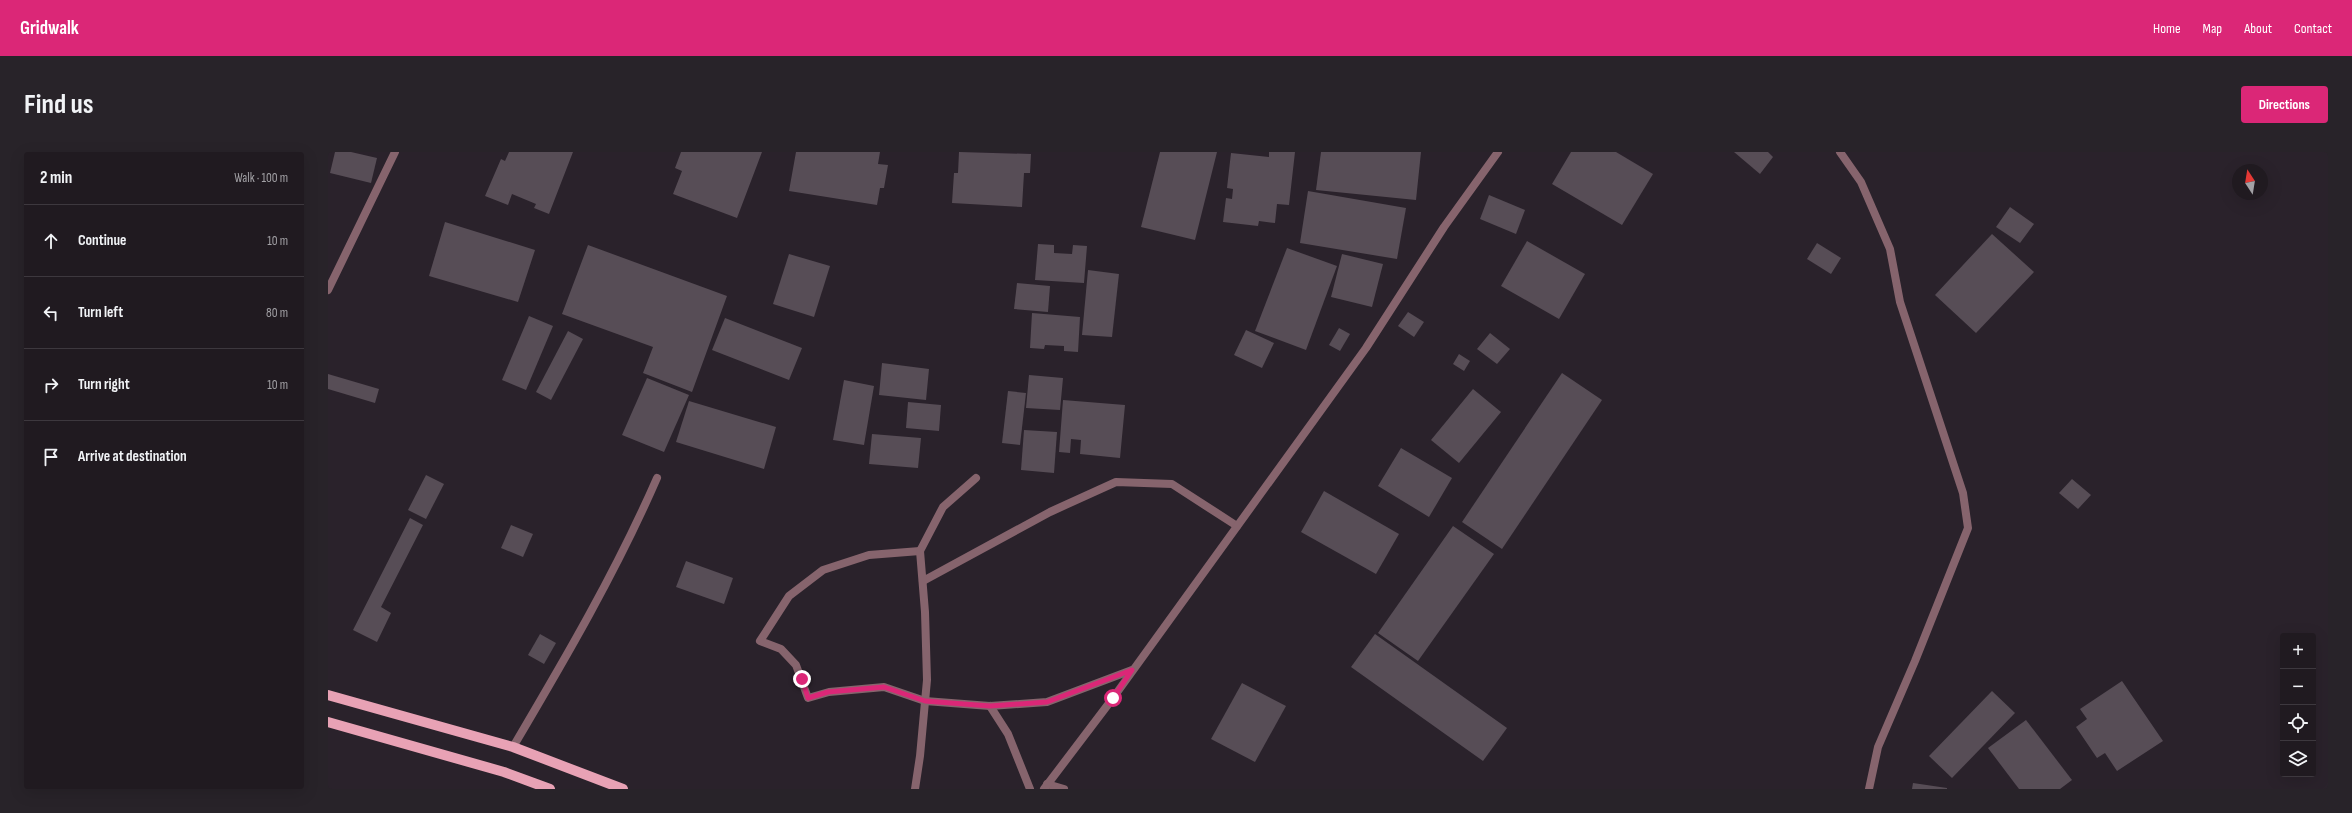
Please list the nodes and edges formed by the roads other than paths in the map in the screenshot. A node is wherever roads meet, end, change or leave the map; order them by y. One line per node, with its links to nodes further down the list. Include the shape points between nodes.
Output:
1 (395, 152): 4 (street)
2 (1498, 152): 7 (street, via 1444,227 1366,348)
3 (1840, 152): 22 (street, via 1860,182 1890,249 1900,302 1964,493 1968,528 1878,747)
4 (328, 290)
5 (657, 478): 15 (street, via 635,528 575,642)
6 (976, 478): 8 (street, via 943,507)
7 (1237, 526): 9 (street, via 1172,484 1116,482 1050,512); 10 (street)
8 (920, 551): 9 (street); 12 (street, via 869,555 823,570 789,596 760,641 781,649 796,665 808,698 828,692 884,687)
9 (923, 582): 12 (street, via 927,680)
10 (1132, 670): 13 (street, via 1047,702); 16 (street)
11 (328, 695): 15 (main road)
12 (925, 701): 13 (street); 19 (street)
13 (990, 706): 20 (street, via 1008,734)
14 (328, 722): 17 (main road, via 504,772)
15 (513, 747): 18 (main road)
16 (1046, 786): 21 (street)
17 (550, 789)
18 (623, 789)
19 (915, 789)
20 (1030, 789)
21 (1064, 789)
22 (1869, 789)

